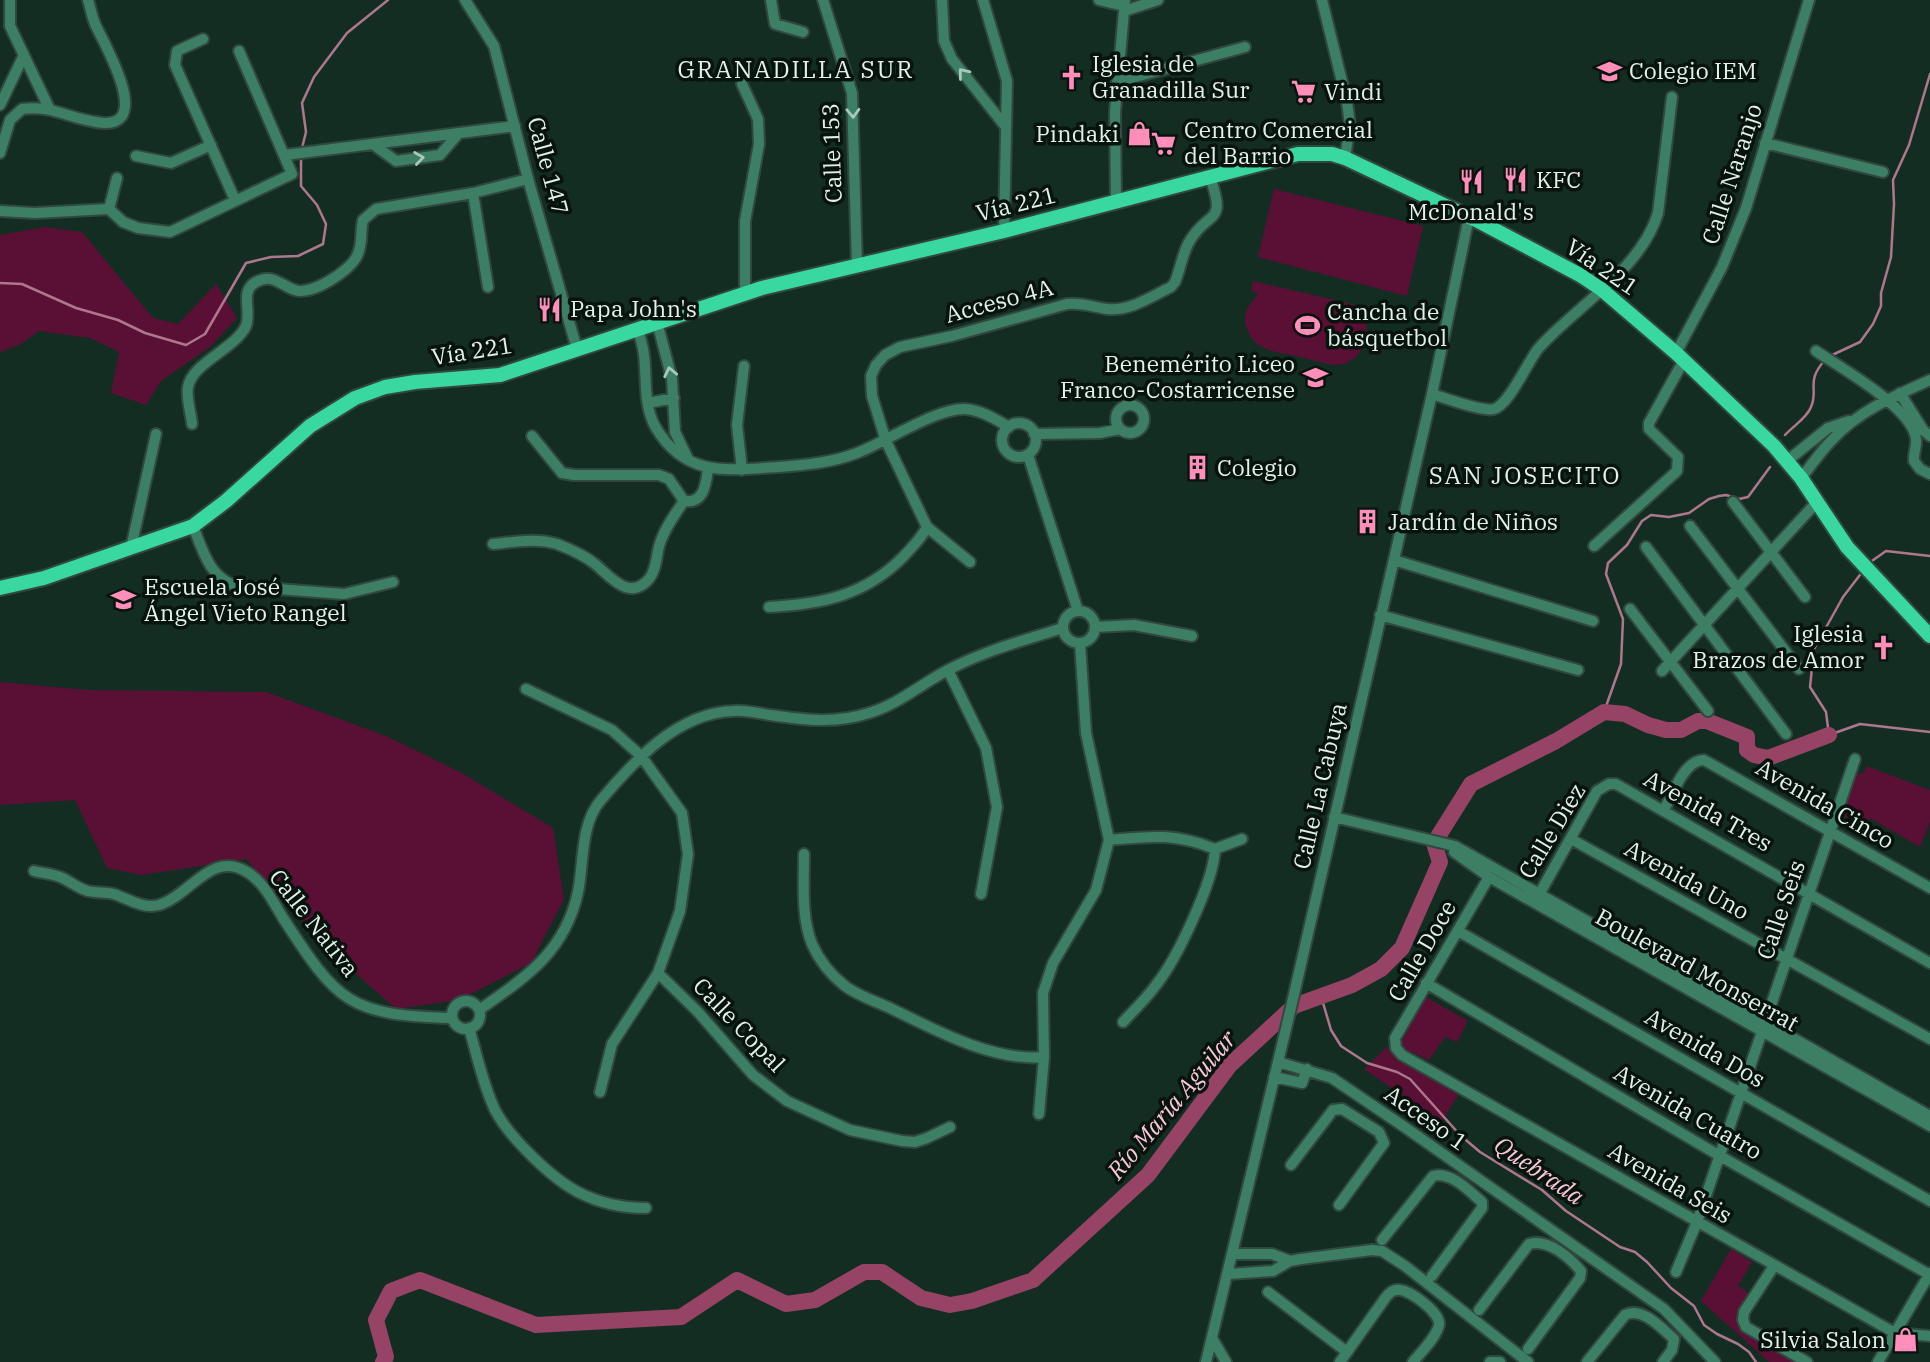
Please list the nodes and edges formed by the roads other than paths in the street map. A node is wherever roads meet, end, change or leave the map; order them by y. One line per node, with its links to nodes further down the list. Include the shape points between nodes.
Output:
1 (10, 0): 13 (street)
2 (88, 0): 23 (street, via 122,79 122,113 113,122 96,123)
3 (465, 0): 24 (street, Calle 147, via 494,46)
4 (771, 0): 14 (street, via 775,24)
5 (823, 0): 45 (street, Calle 153, one-way to 45, via 852,93)
6 (942, 0): 25 (street, one-way to 6, via 952,60 946,48)
7 (983, 0): 25 (street, via 1007,81)
8 (1099, 0): 12 (street)
9 (1158, 0): 12 (street)
10 (1322, 0): 33 (street, via 1347,102 1350,125)
11 (1809, 0): 27 (street, Calle Naranjo)
12 (1124, 6): 19 (street)
13 (5, 25): 18 (street)
14 (803, 32)
15 (203, 39): 28 (street, via 177,51 175,65)
16 (1245, 47): 19 (street)
17 (239, 51): 31 (street)
18 (23, 57): 22 (street); 23 (street)
19 (1117, 82): 40 (street)
20 (742, 84): 48 (street, via 758,119 760,144 745,221)
21 (1672, 97): 47 (street, via 1653,230 1638,253)
22 (0, 105)
23 (49, 108): 30 (street, via 22,109 14,114)
24 (514, 126): 26 (street); 37 (street, Calle 147)
25 (1005, 126): 44 (street)
26 (458, 134): 29 (street); 29 (street, one-way to 26, via 396,161 440,155)
27 (1765, 143): 34 (street); 53 (street, Calle Naranjo, via 1736,234)
28 (211, 145): 32 (street, via 171,163); 39 (street)
29 (374, 145): 31 (street)
30 (0, 153)
31 (285, 155): 39 (street, via 292,174)
32 (136, 156)
33 (1345, 158): 35 (main road, Vía 221, via 1298,154); 43 (main road, Vía 221)
34 (1883, 172)
35 (1210, 177): 40 (main road, Vía 221); 69 (street, Acceso 4A, via 1218,206 1188,243 1171,287 1129,306 1067,304 900,347 885,355 871,376 872,396)
36 (117, 178): 41 (street)
37 (528, 179): 38 (street); 51 (street, Calle 147)
38 (473, 193): 46 (street); 62 (street, via 382,207 370,213 363,220 361,247 353,263 314,289 299,292 273,278 252,284 246,326 198,370 188,386)
39 (235, 200): 41 (street, via 170,232 138,228)
40 (1116, 202): 44 (main road, Vía 221)
41 (109, 209): 42 (street)
42 (0, 211)
43 (1469, 217): 47 (main road, Vía 221); 57 (street, Calle La Cabuya)
44 (1004, 232): 45 (main road, Vía 221)
45 (857, 266): 48 (main road, Vía 221)
46 (488, 287)
47 (1601, 289): 53 (main road, Vía 221); 57 (street, via 1538,350 1501,406 1488,409)
48 (745, 294): 49 (main road, Vía 221)
49 (657, 322): 50 (main road, Vía 221); 58 (street, one-way to 49)
50 (638, 329): 51 (main road, Vía 221); 60 (street)
51 (577, 349): 80 (main road, Vía 221, via 500,375 415,382 355,398 310,426)
52 (1816, 351): 59 (street)
53 (1680, 356): 72 (main road, Vía 221); 84 (street, Calle Naranjo, via 1649,423 1649,429 1678,457 1676,471)
54 (744, 366): 74 (street, via 737,425)
55 (1930, 380): 56 (street)
56 (1900, 393): 59 (street); 68 (street)
57 (1432, 394): 88 (street, Calle La Cabuya)
58 (674, 398): 60 (street); 71 (street, via 675,432)
59 (1889, 400): 61 (street); 75 (street, via 1916,437 1914,461)
60 (648, 403): 71 (street, via 655,426 671,448)
61 (1855, 419): 72 (street, via 1828,428); 76 (street)
62 (192, 424)
63 (1009, 427): 66 (street, via 1023,424); 69 (street, via 984,413 964,409 942,413); 70 (street, via 1002,436 1006,452 1016,457)
64 (1119, 429): 66 (street)
65 (156, 434): 86 (street)
66 (1034, 434): 70 (street, via 1034,448)
67 (532, 436): 77 (street, via 562,472 659,475)
68 (1930, 436)
69 (886, 440): 74 (street, via 812,465); 82 (street)
70 (1028, 455): 96 (street)
71 (689, 461): 73 (street)
72 (1787, 461): 76 (main road, Vía 221)
73 (708, 469): 74 (street); 77 (street, via 705,490 696,500)
74 (742, 470)
75 (1930, 474)
76 (1801, 478): 79 (main road, Vía 221)
77 (684, 501): 83 (street, via 663,535 652,576 632,587 619,585 588,559 554,544)
78 (1733, 502): 87 (street)
79 (1816, 503): 87 (street); 102 (main road, Vía 221, via 1847,547)
80 (194, 526): 86 (main road, Vía 221); 90 (street, via 205,557 225,583 344,594)
81 (1690, 526): 92 (street)
82 (926, 527): 89 (street); 94 (street, via 922,537 874,581 821,602)
83 (493, 544)
84 (1594, 546)
85 (1646, 547): 99 (street)
86 (131, 548): 91 (main road, Vía 221)
87 (1771, 552): 92 (street); 93 (street)
88 (1394, 560): 97 (street, Calle La Cabuya); 98 (street)
89 (970, 562)
90 (393, 582)
91 (0, 588)
92 (1738, 588): 99 (street); 106 (street)
93 (1805, 597)
94 (769, 607)
95 (1630, 609): 105 (street)
96 (1078, 611): 100 (street, via 1088,614); 101 (street, via 1069,614)
97 (1380, 615): 108 (street); 116 (street, Calle La Cabuya)
98 (1593, 621)
99 (1704, 625): 105 (street); 111 (street)
100 (1095, 627): 103 (street, via 1134,625); 104 (street, via 1089,639)
101 (1063, 628): 104 (street, via 1071,640); 107 (street, via 1005,645)
102 (1928, 629)
103 (1192, 636)
104 (1080, 643): 120 (street, via 1086,733)
105 (1666, 667): 110 (street)
106 (1799, 669)
107 (948, 670): 112 (street, via 899,700 841,720 813,722 734,710 710,713 684,724); 128 (street, via 986,748 997,807)
108 (1578, 670)
109 (526, 689): 112 (street, via 612,730)
110 (1708, 711)
111 (1786, 734)
112 (641, 756): 133 (street, via 682,813 688,854 680,911); 135 (street, via 598,804 584,838 578,892 559,941 528,976)
113 (1855, 759): 117 (street, Calle Seis)
114 (1609, 784): 115 (street, Avenida Tres); 119 (street, Calle Diez, via 1597,791)
115 (1664, 810): 117 (street, Avenida Cinco, via 1690,765 1710,761); 127 (street, Avenida Tres)
116 (1334, 817): 121 (street, Boulevard Monserrat); 143 (street, Calle La Cabuya)
117 (1830, 832): 126 (street, Avenida Cinco); 127 (street, Calle Seis)
118 (1242, 839): 122 (street)
119 (1571, 839): 129 (street, Calle Diez); 131 (street, Avenida Uno)
120 (1109, 840): 122 (street, via 1160,836 1190,839); 142 (street, via 1096,890 1053,963 1043,993)
121 (1446, 846): 125 (street, Boulevard Monserrat); 129 (street, Boulevard Monserrat, via 1455,846)
122 (1215, 849): 137 (street, via 1214,863 1189,926 1157,984)
123 (804, 854): 142 (street, via 804,902 812,943 828,970 847,988 989,1051 1028,1059)
124 (34, 871): 136 (street, Calle Nativa, via 86,891 157,905 181,895 208,870 220,866 247,872 264,887 324,979 351,1002 401,1017)
125 (1489, 877): 129 (street, Boulevard Monserrat); 130 (street, Calle Doce)
126 (1930, 888)
127 (1808, 892): 131 (street, Calle Seis); 132 (street, Avenida Tres)
128 (981, 894)
129 (1537, 898): 138 (street, Boulevard Monserrat)
130 (1458, 931): 134 (street, Calle Doce); 147 (street, Avenida Dos)
131 (1786, 960): 138 (street, Calle Seis); 140 (street, Avenida Uno)
132 (1930, 963)
133 (658, 973): 146 (street, via 612,1044); 153 (street, Calle Copal, via 753,1075 787,1101 850,1130 902,1141 915,1142)
134 (1426, 983): 141 (street, Calle Doce, via 1395,1038); 154 (street, Avenida Cuatro)
135 (479, 1010): 136 (street, via 469,1001 460,1002); 139 (street, via 479,1019)
136 (452, 1018): 139 (street, via 461,1028)
137 (1123, 1022)
138 (1763, 1026): 147 (street, Calle Seis); 150 (street, Boulevard Monserrat); 152 (street, Boulevard Monserrat)
139 (469, 1028): 160 (street, via 495,1110 520,1145 578,1192 612,1205)
140 (1930, 1039)
141 (1396, 1048): 161 (street, Avenida Seis)
142 (1044, 1057): 149 (street)
143 (1278, 1062): 144 (street, Acceso 1); 145 (street, Calle La Cabuya)
144 (1307, 1069): 145 (street, via 1302,1083); 148 (street, Acceso 1, via 1332,1078)
145 (1275, 1077): 165 (street, Calle La Cabuya)
146 (600, 1091)
147 (1741, 1093): 154 (street, Calle Seis); 158 (street, Avenida Dos)
148 (1377, 1108): 151 (street); 156 (street, Acceso 1)
149 (1040, 1114)
150 (1930, 1116)
151 (1365, 1123): 155 (street, via 1342,1108 1332,1110); 159 (street, via 1379,1132 1384,1143)
152 (1930, 1126)
153 (950, 1127)
154 (1720, 1156): 161 (street, Calle Seis); 169 (street, Avenida Cuatro)
155 (1291, 1165)
156 (1473, 1177): 157 (street); 163 (street, Acceso 1)
157 (1465, 1187): 162 (street, via 1443,1174 1433,1176); 171 (street, via 1482,1202 1482,1208)
158 (1930, 1201)
159 (1339, 1205)
160 (646, 1208)
161 (1698, 1222): 167 (street, Avenida Seis); 168 (street, Calle Seis)
162 (1382, 1240)
163 (1567, 1241): 164 (street); 174 (street, Acceso 1)
164 (1560, 1252): 175 (street, via 1541,1243 1530,1244); 181 (street, via 1581,1271 1580,1278)
165 (1234, 1254): 166 (street, via 1272,1254); 170 (street, Calle La Cabuya)
166 (1290, 1261): 170 (street, via 1273,1271); 171 (street, via 1382,1251)
167 (1774, 1266): 177 (street, Avenida Seis); 191 (street, via 1743,1320)
168 (1676, 1272)
169 (1930, 1274): 177 (street)
170 (1229, 1275): 179 (street, Calle La Cabuya)
171 (1431, 1280): 173 (street); 181 (street)
172 (1268, 1292): 180 (street)
173 (1418, 1300): 180 (street, via 1407,1292 1392,1291); 185 (street, via 1439,1322)
174 (1664, 1309): 176 (street); 190 (street, Acceso 1)
175 (1479, 1310)
176 (1654, 1322): 188 (street, via 1636,1312 1625,1315); 189 (street, via 1674,1339)
177 (1895, 1333): 178 (street, Avenida Seis); 192 (street)
178 (1930, 1336)
179 (1212, 1338): 182 (street, Calle La Cabuya); 183 (street)
180 (1347, 1352): 184 (street)
181 (1527, 1358)
182 (1206, 1362)
183 (1226, 1362)
184 (1340, 1362)
185 (1413, 1362)
186 (1490, 1362): 187 (street)
187 (1500, 1362)
188 (1587, 1362)
189 (1663, 1362)
190 (1715, 1362)
191 (1807, 1362)
192 (1878, 1362)

